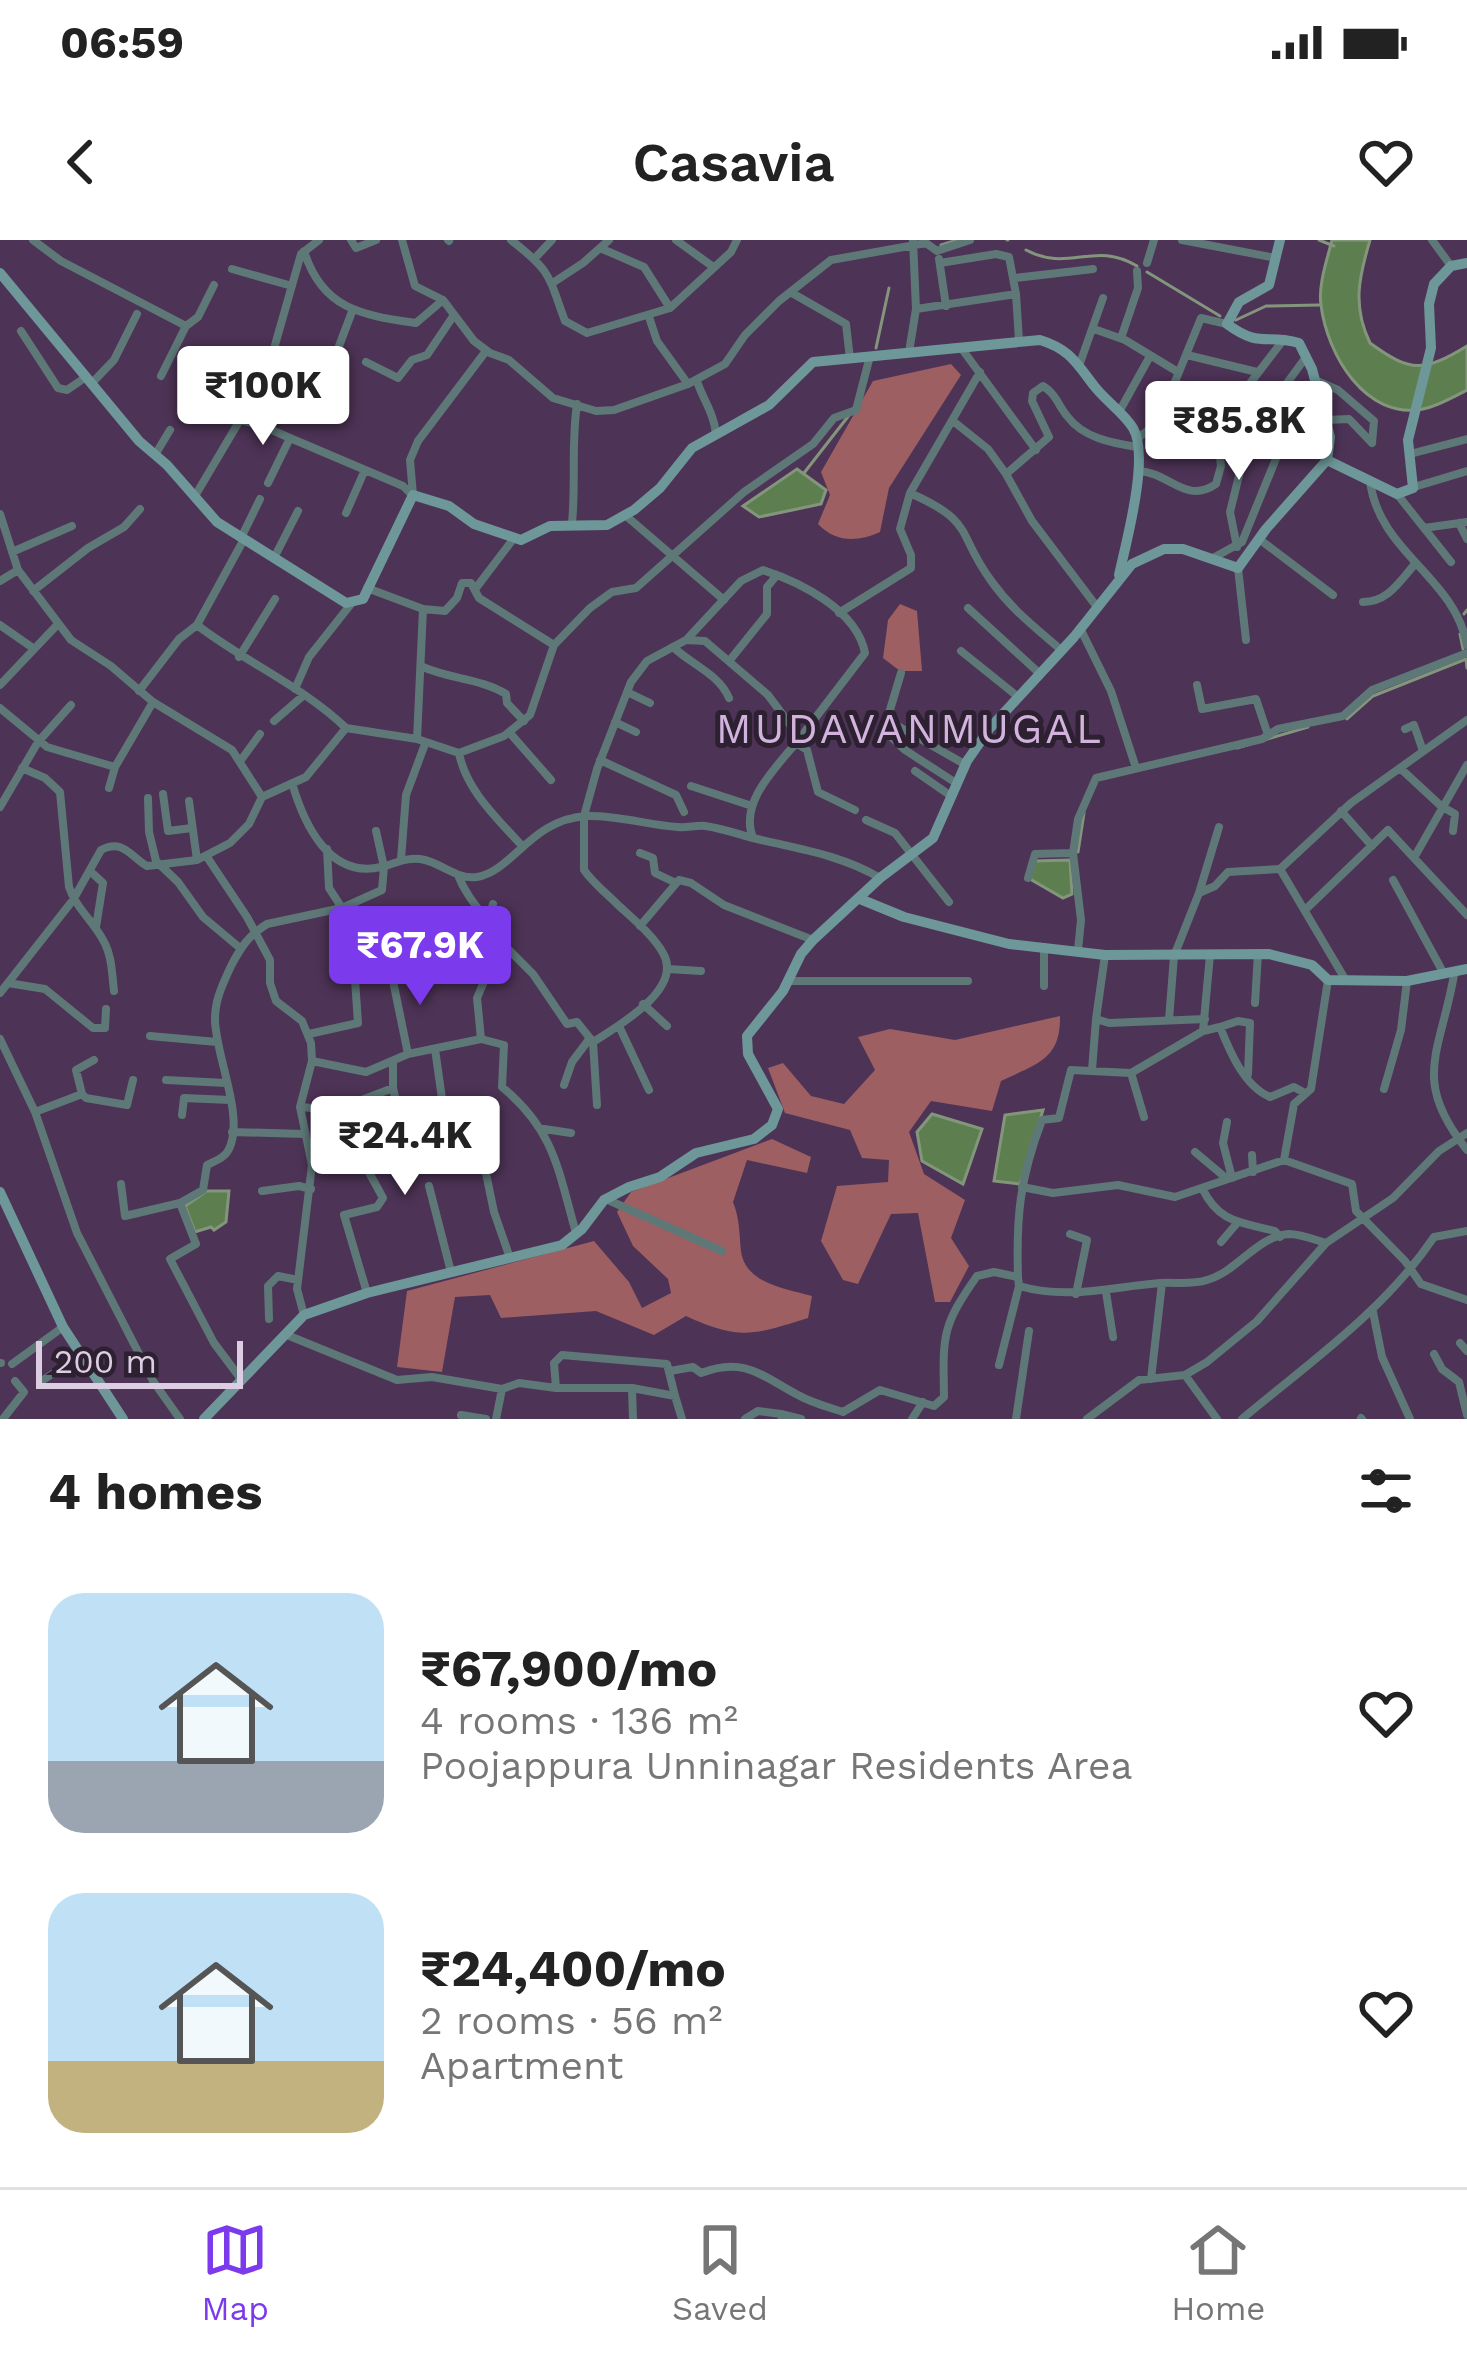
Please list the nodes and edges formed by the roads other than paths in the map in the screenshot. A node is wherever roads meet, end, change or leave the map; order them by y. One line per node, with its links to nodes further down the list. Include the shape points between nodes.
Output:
1 (33, 240): 47 (street)
2 (319, 240): 18 (street)
3 (351, 240): 4 (street, via 356,248)
4 (376, 240)
5 (402, 240): 38 (street, via 416,286)
6 (511, 240): 20 (street)
7 (552, 240): 20 (street)
8 (609, 240): 17 (street)
9 (676, 240): 25 (street)
10 (737, 240): 25 (street)
11 (970, 240): 19 (street)
12 (1151, 240): 23 (street)
13 (1182, 240): 21 (street)
14 (1280, 240): 21 (street)
15 (1432, 240): 26 (street)
16 (912, 244): 19 (street); 35 (street, via 831,260); 42 (street)
17 (600, 248): 32 (street); 40 (street, via 644,267)
18 (304, 251): 34 (street); 41 (street, via 321,290)
19 (937, 251): 22 (street)
20 (536, 257): 32 (street)
21 (1277, 259): 46 (street, via 1269,285 1238,302)
22 (940, 263): 31 (street, via 1004,255); 39 (street)
23 (1147, 263)
24 (1467, 263): 26 (street)
25 (712, 266): 40 (street)
26 (1451, 266): 88 (street, via 1429,304 1431,348)
27 (232, 269): 34 (street)
28 (1094, 269): 31 (street)
29 (1137, 271): 50 (street)
30 (0, 273): 68 (street)
31 (1015, 278): 36 (street)
32 (554, 282): 45 (street, via 565,321 576,330)
33 (214, 285): 47 (street)
34 (292, 286): 63 (street, via 271,355)
35 (792, 292): 60 (street, via 847,324); 70 (street, via 734,356)
36 (1016, 294): 39 (street); 52 (street)
37 (1103, 298): 48 (street)
38 (443, 300): 41 (street, via 416,323); 44 (street)
39 (946, 306): 42 (street)
40 (670, 308): 45 (street)
41 (353, 309): 63 (street, via 324,386)
42 (916, 309): 55 (street)
43 (137, 314): 68 (street, via 114,360)
44 (454, 315): 54 (street); 61 (street, via 427,355 398,378)
45 (650, 317): 70 (street, via 657,341)
46 (1226, 324): 51 (street, via 1256,341); 56 (street, via 1201,318)
47 (186, 326): 67 (street)
48 (1094, 328): 50 (street); 62 (street)
49 (21, 331): 68 (street, via 58,388)
50 (1120, 338): 59 (street)
51 (1284, 339): 58 (street, via 1299,343); 64 (street)
52 (1019, 341): 53 (street); 62 (street, via 1054,344)
53 (962, 349): 55 (street); 65 (street)
54 (486, 350): 73 (street, via 553,398); 100 (street, via 418,441)
55 (909, 353): 57 (street)
56 (1187, 355): 64 (street); 66 (street)
57 (870, 356): 60 (street); 118 (street, via 856,410 834,418)
58 (1306, 357): 69 (street); 74 (street)
59 (1149, 358): 66 (street); 75 (street)
60 (850, 361): 81 (street, via 813,362 769,405)
61 (366, 362)
62 (1080, 363): 75 (street)
63 (289, 369): 79 (street)
64 (1257, 371): 72 (street)
65 (980, 372): 77 (street); 87 (street)
66 (1178, 372): 78 (street)
67 (161, 376)
68 (89, 380): 89 (street)
69 (1315, 380): 71 (street); 76 (street, via 1374,421 1372,442 1349,419)
70 (692, 382): 73 (street, via 614,410); 81 (street)
71 (1320, 394): 76 (street); 84 (street)
72 (1238, 400): 74 (street); 78 (street, via 1208,402)
73 (577, 404): 109 (street)
74 (1268, 409): 84 (street)
75 (1118, 413): 86 (street)
76 (1326, 420): 90 (street)
77 (952, 422): 94 (street); 98 (street)
78 (1158, 422): 86 (street); 91 (street, via 1219,448 1216,484 1187,493 1159,474)
79 (263, 426): 83 (street); 101 (street, via 240,420)
80 (170, 430): 89 (street)
81 (716, 434): 107 (street)
82 (1249, 435): 116 (street, via 1230,512)
83 (290, 438): 93 (street); 96 (street)
84 (1285, 439): 116 (street)
85 (1467, 439): 88 (street)
86 (1137, 443): 87 (street, via 1079,428 1043,386 1032,401 1049,434); 91 (street)
87 (1036, 450): 94 (street)
88 (1409, 454): 97 (street)
89 (155, 455): 101 (street)
90 (1327, 460): 95 (street); 114 (street)
91 (1136, 471): 126 (street)
92 (1467, 471): 97 (street)
93 (364, 472): 100 (street); 105 (street)
94 (1006, 474): 136 (street)
95 (1370, 482): 99 (street); 122 (street, via 1379,521)
96 (268, 483)
97 (1413, 488): 99 (street)
98 (910, 493): 139 (street, via 900,529 911,568); 150 (street, via 941,506 965,530 1018,615)
99 (1397, 494): 111 (street)
100 (412, 495): 112 (street); 128 (street)
101 (195, 498): 115 (street)
102 (260, 499): 115 (street)
103 (140, 509): 130 (street)
104 (298, 511): 120 (street)
105 (346, 513)
106 (0, 514): 117 (street)
107 (626, 515): 109 (street, via 594,527); 118 (street)
108 (1463, 522): 111 (street); 113 (street)
109 (572, 523): 112 (street)
110 (71, 526): 117 (street)
111 (1424, 528): 121 (street)
112 (514, 538): 129 (street)
113 (1467, 538)
114 (1259, 539): 123 (street); 131 (street)
115 (241, 540): 120 (street); 142 (street)
116 (1237, 547): 119 (street)
117 (11, 552): 124 (street)
118 (676, 556): 133 (street); 146 (street, via 636,588 590,608)
119 (1213, 558): 123 (street); 126 (street, via 1164,550)
120 (273, 559): 135 (street)
121 (1450, 562)
122 (1415, 564): 134 (street, via 1385,597); 149 (street, via 1445,594)
123 (1238, 568): 145 (street)
124 (18, 571): 127 (street); 130 (street)
125 (777, 574): 133 (street, via 763,570); 139 (street); 153 (street, via 767,587 767,614)
126 (1118, 578): 136 (street)
127 (0, 580)
128 (367, 588): 135 (street); 138 (street)
129 (475, 589): 138 (street, via 462,583 446,611); 146 (street)
130 (33, 591): 140 (street)
131 (1334, 595)
132 (275, 599): 152 (street)
133 (724, 599): 144 (street)
134 (1363, 602)
135 (351, 604): 159 (street)
136 (1097, 607): 143 (street)
137 (968, 608): 156 (street)
138 (423, 609): 154 (street)
139 (839, 613): 180 (street, via 865,653)
140 (58, 624): 148 (street); 160 (street)
141 (0, 625): 148 (street)
142 (197, 625): 152 (street); 160 (street)
143 (1080, 628): 150 (street); 191 (street)
144 (686, 640): 147 (street); 153 (street, via 705,640)
145 (1246, 640)
146 (554, 645): 171 (street)
147 (673, 647): 161 (street, via 647,661); 164 (street, via 722,681)
148 (33, 648): 157 (street)
149 (1467, 649): 179 (street, via 1372,690 1343,716)
150 (1061, 650): 156 (street)
151 (961, 651): 163 (street)
152 (239, 657): 159 (street)
153 (730, 660): 180 (street, via 783,710)
154 (423, 667): 171 (street, via 491,685); 182 (street)
155 (901, 673): 196 (street, via 884,730)
156 (1039, 673): 163 (street)
157 (0, 685)
158 (1197, 685): 179 (street, via 1202,709 1256,699)
159 (295, 689): 162 (street)
160 (139, 691): 165 (street)
161 (627, 692): 166 (street); 172 (street)
162 (305, 694): 170 (street); 174 (street)
163 (1017, 696): 188 (street)
164 (729, 698)
165 (152, 702): 185 (street); 189 (street)
166 (650, 703)
167 (70, 705): 181 (street)
168 (0, 707): 181 (street)
169 (1467, 720): 183 (street)
170 (274, 721)
171 (524, 721): 176 (street)
172 (615, 722): 177 (street); 186 (street)
173 (896, 724): 188 (street)
174 (346, 728): 182 (street); 195 (street)
175 (1405, 729): 183 (street, via 1414,725)
176 (509, 732): 184 (street); 194 (street)
177 (636, 732)
178 (260, 734): 185 (street)
179 (1268, 735): 191 (street)
180 (798, 740): 205 (street); 207 (street, via 818,792)
181 (38, 742): 189 (street); 190 (street)
182 (421, 742): 184 (street); 225 (street)
183 (1423, 752): 192 (street)
184 (459, 753): 218 (street, via 474,788)
185 (241, 760): 200 (street)
186 (600, 760): 209 (street, via 676,795); 210 (street)
187 (1467, 764): 206 (street)
188 (965, 765): 196 (street)
189 (115, 766): 198 (street)
190 (22, 768): 203 (street); 237 (street, via 60,792)
191 (1136, 768): 221 (street, via 1091,784)
192 (1400, 768): 206 (street); 208 (street)
193 (915, 771): 201 (street)
194 (551, 780)
195 (292, 783): 200 (street); 219 (street, via 302,817)
196 (958, 784): 201 (street)
197 (691, 786): 205 (street)
198 (110, 788)
199 (163, 794): 213 (street, via 168,831)
200 (262, 797): 224 (street, via 249,824)
201 (953, 797): 222 (street, via 940,828)
202 (148, 798): 226 (street)
203 (1, 801)
204 (189, 801): 213 (street)
205 (752, 806): 216 (street)
206 (1441, 806): 215 (street, via 1455,814); 223 (street)
207 (855, 810)
208 (1341, 811): 217 (street); 228 (street)
209 (684, 812)
210 (584, 816): 216 (street); 218 (street, via 539,830); 244 (street, via 584,870)
211 (866, 820): 222 (street, via 895,832)
212 (1219, 827): 235 (street)
213 (192, 828): 224 (street)
214 (376, 831): 227 (street)
215 (1453, 831)
216 (753, 838): 231 (street)
217 (1372, 845): 223 (street, via 1388,830); 241 (street)
218 (521, 846): 230 (street, via 476,877)
219 (327, 849): 227 (street, via 356,869); 240 (street, via 329,888)
220 (640, 853): 234 (street)
221 (1072, 853): 232 (street, via 1035,854); 251 (street)
222 (912, 854): 231 (street); 238 (street)
223 (1415, 856): 242 (street)
224 (202, 859): 226 (street); 246 (street)
225 (401, 859): 227 (street); 230 (street)
226 (159, 864): 229 (street, via 142,865 127,849 109,846); 250 (street)
227 (384, 867): 240 (street, via 382,890)
228 (1280, 869): 235 (street, via 1228,872); 241 (street)
229 (90, 871): 237 (street); 245 (street, via 103,883)
230 (458, 874): 243 (street)
231 (880, 878): 236 (street)
232 (1028, 878)
233 (1393, 880): 262 (street)
234 (676, 883): 244 (street); 247 (street)
235 (1199, 892): 255 (street)
236 (860, 899): 247 (street); 249 (street)
237 (73, 900): 245 (street); 269 (street)
238 (949, 902)
239 (493, 904): 243 (street)
240 (342, 908): 246 (street)
241 (1305, 910): 263 (street)
242 (1467, 916)
243 (487, 925): 248 (street)
244 (640, 926): 257 (street)
245 (96, 928): 270 (street)
246 (255, 932): 250 (street); 281 (street, via 277,1000)
247 (813, 940): 265 (street)
248 (501, 941): 284 (street, via 477,998); 285 (street, via 559,1016)
249 (1044, 947): 251 (street); 268 (street)
250 (240, 949): 286 (street, via 216,1001)
251 (1078, 950): 254 (street)
252 (1258, 953): 253 (street); 264 (street, via 1312,965); 271 (street)
253 (1210, 954): 255 (street); 275 (street)
254 (1105, 955): 255 (street); 274 (street)
255 (1174, 956): 276 (street)
256 (354, 964): 281 (street, via 358,1022)
257 (668, 969): 261 (street); 272 (street)
258 (1467, 969): 262 (street)
259 (0, 971): 269 (street)
260 (391, 971): 288 (street)
261 (701, 971)
262 (1449, 975): 266 (street); 317 (street, via 1432,1084 1436,1106)
263 (1345, 979): 264 (street); 266 (street)
264 (1328, 980): 302 (street, via 1311,1089)
265 (788, 981): 267 (street); 330 (street, via 747,1036 748,1054 778,1109 772,1125)
266 (1407, 981): 300 (street)
267 (968, 982)
268 (1044, 986)
269 (4, 988): 273 (street, via 45,989 93,1028 105,1028)
270 (114, 991)
271 (1255, 1003)
272 (643, 1004): 277 (street); 278 (street)
273 (106, 1009)
274 (1096, 1018): 276 (street); 292 (street)
275 (1205, 1018): 276 (street); 280 (street)
276 (1169, 1020)
277 (619, 1026): 285 (street); 301 (street)
278 (667, 1026)
279 (1220, 1027): 280 (street); 294 (street); 294 (street, via 1250,1023)
280 (1203, 1031): 293 (street)
281 (309, 1034): 290 (street)
282 (150, 1036): 286 (street)
283 (0, 1039): 308 (street)
284 (481, 1039): 287 (street); 313 (street, via 504,1046 502,1087)
285 (592, 1040): 298 (street); 305 (street)
286 (217, 1042): 297 (street)
287 (435, 1049): 288 (street); 342 (street, via 448,1142 478,1135)
288 (409, 1054): 291 (street)
289 (94, 1060): 303 (street, via 76,1070)
290 (312, 1060): 291 (street, via 366,1072); 306 (street)
291 (393, 1061): 299 (street)
292 (1092, 1070): 293 (street); 326 (street, via 1069,1072 1060,1115 1042,1120)
293 (1131, 1073): 310 (street)
294 (1247, 1076): 302 (street, via 1264,1096)
295 (166, 1080): 297 (street)
296 (133, 1081): 303 (street, via 127,1105)
297 (226, 1083): 304 (street)
298 (564, 1085)
299 (393, 1088): 307 (street); 312 (street)
300 (1384, 1089)
301 (650, 1090)
302 (1303, 1092): 321 (street, via 1289,1119)
303 (82, 1094): 308 (street)
304 (230, 1100): 309 (street, via 184,1097); 314 (street)
305 (597, 1105)
306 (300, 1107): 307 (street); 316 (street)
307 (335, 1111): 349 (street, via 383,1198 344,1215)
308 (35, 1112): 380 (street, via 76,1233)
309 (182, 1115)
310 (1144, 1117)
311 (1228, 1122): 323 (street)
312 (402, 1128)
313 (543, 1129): 315 (street); 336 (street)
314 (232, 1132): 316 (street); 332 (street, via 230,1149 207,1165 203,1190)
315 (571, 1133)
316 (304, 1134): 328 (street)
317 (1462, 1136): 318 (street); 333 (street)
318 (1467, 1150)
319 (1195, 1152): 323 (street)
320 (1252, 1155): 322 (street)
321 (1284, 1160): 322 (street); 333 (street, via 1352,1184)
322 (1252, 1172): 323 (street)
323 (1230, 1179): 327 (street)
324 (121, 1184): 332 (street, via 125,1216)
325 (429, 1186): 344 (street)
326 (1022, 1187): 327 (street, via 1053,1193 1118,1185 1175,1197); 346 (street)
327 (1202, 1188): 334 (street, via 1213,1210)
328 (311, 1189): 329 (street); 345 (street)
329 (262, 1191)
330 (607, 1199): 336 (street); 341 (street)
331 (2, 1200): 355 (street)
332 (179, 1203): 367 (street, via 196,1244 170,1259 172,1266)
333 (1364, 1218): 340 (street); 343 (street)
334 (1238, 1222): 338 (street); 339 (street)
335 (1467, 1231): 343 (street, via 1434,1237)
336 (575, 1233): 342 (street, via 562,1245)
337 (1070, 1234): 350 (street, via 1087,1240)
338 (1280, 1237): 340 (street); 347 (street, via 1204,1282)
339 (1221, 1242)
340 (1326, 1243): 364 (street, via 1257,1321)
341 (722, 1251)
342 (510, 1258): 344 (street)
343 (1412, 1269): 351 (street, via 1421,1284); 352 (street)
344 (451, 1274): 349 (street)
345 (298, 1280): 353 (street); 354 (street, via 278,1276 268,1286)
346 (1019, 1281): 350 (street); 362 (street); 373 (street, via 976,1276 943,1336 943,1400)
347 (1162, 1283): 348 (street); 365 (street)
348 (1106, 1292): 350 (street); 358 (street)
349 (367, 1293): 353 (street)
350 (1076, 1294)
351 (1467, 1300)
352 (1373, 1312): 391 (street); 392 (street, via 1382,1358)
353 (304, 1316): 357 (street)
354 (269, 1319)
355 (63, 1327): 360 (street); 361 (street)
356 (1029, 1331): 388 (street)
357 (287, 1335): 367 (street); 371 (street, via 377,1375)
358 (1113, 1337)
359 (1434, 1354): 375 (street, via 1459,1382)
360 (81, 1355): 368 (street); 376 (street)
361 (4, 1363)
362 (998, 1365)
363 (670, 1371): 369 (street, via 667,1364 562,1355 554,1363); 372 (street); 373 (street, via 738,1366 843,1412 880,1390)
364 (1185, 1375): 365 (street); 390 (street)
365 (1151, 1379): 389 (street, via 1122,1390)
366 (15, 1381): 378 (street, via 25,1392)
367 (242, 1381): 381 (street)
368 (40, 1382)
369 (556, 1388): 370 (street); 371 (street)
370 (632, 1388): 372 (street); 384 (street)
371 (502, 1389): 383 (street)
372 (675, 1396): 385 (street)
373 (923, 1402): 387 (street)
374 (461, 1415): 382 (street)
375 (1467, 1415)
376 (119, 1417)
377 (782, 1417): 379 (street); 386 (street, via 758,1412)
378 (4, 1418)
379 (801, 1418)
380 (180, 1419)
381 (204, 1419)
382 (486, 1419)
383 (496, 1419)
384 (633, 1419)
385 (682, 1419)
386 (745, 1419)
387 (912, 1419)
388 (1016, 1419)
389 (1088, 1419)
390 (1217, 1419)
391 (1242, 1419)
392 (1410, 1419)

